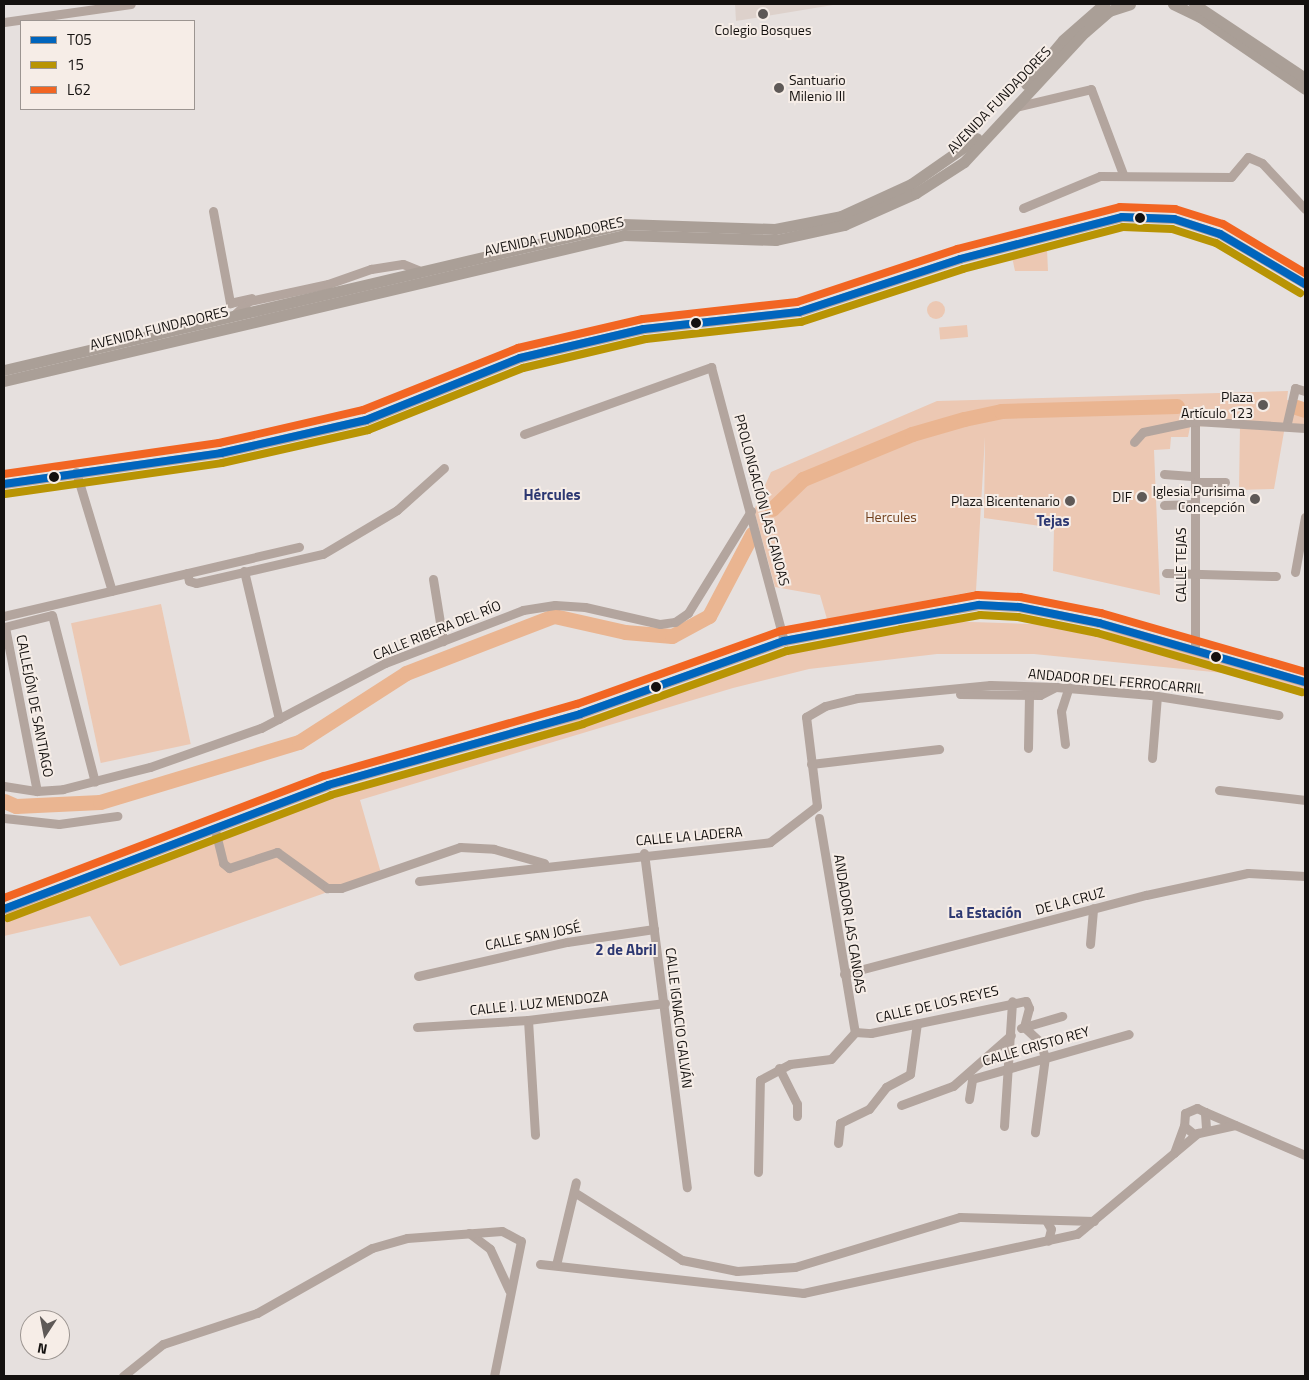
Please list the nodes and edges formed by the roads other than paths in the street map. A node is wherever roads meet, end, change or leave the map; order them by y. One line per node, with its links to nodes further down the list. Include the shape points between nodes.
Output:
1 (131, 4): 6 (street)
2 (1104, 4): 14 (main road, AVENIDA FUNDADORES, via 1063,40 996,121 961,153 911,184 841,216 775,229 623,224)
3 (1130, 4): 9 (main road, AVENIDA FUNDADORES, via 1099,19)
4 (1173, 4): 8 (main road, via 1200,17)
5 (1194, 4): 7 (main road)
6 (4, 22)
7 (1305, 78)
8 (1305, 89)
9 (1014, 108): 10 (street, via 1087,90 1096,92); 19 (main road, AVENIDA FUNDADORES, via 964,162 916,193 844,226 776,240 624,235)
10 (1123, 174): 11 (street, via 1100,176); 12 (street, via 1231,177 1250,158 1281,180)
11 (1023, 208)
12 (1305, 209)
13 (213, 211): 16 (street, via 230,303)
14 (418, 270): 16 (street, via 395,265); 17 (main road, AVENIDA FUNDADORES)
15 (1305, 284): 27 (street, via 1236,240 1174,219 1122,217 1073,233 990,250 799,312 644,329 520,358 366,420 221,453)
16 (271, 294): 17 (street, via 249,301)
17 (235, 314): 18 (main road, AVENIDA FUNDADORES)
18 (4, 370)
19 (4, 381)
20 (1305, 390): 22 (street, via 1295,388)
21 (1195, 421): 22 (street); 25 (street, via 1143,432); 29 (street, CALLE TEJAS)
22 (1286, 424): 23 (street)
23 (1305, 428)
24 (524, 434): 34 (street, PROLONGACIÓN LAS CANOAS, via 711,367)
25 (1134, 442)
26 (444, 468): 37 (street, via 397,510 323,554)
27 (76, 472): 31 (street); 44 (street)
28 (1164, 474): 29 (street)
29 (1195, 479): 30 (street); 32 (street, CALLE TEJAS)
30 (1225, 482)
31 (4, 484)
32 (1195, 504): 33 (street); 41 (street, CALLE TEJAS)
33 (1164, 505)
34 (751, 511): 47 (street, CALLE RIBERA DEL RÍO, via 688,613 675,622 660,624 555,605 523,610); 48 (street, PROLONGACIÓN LAS CANOAS)
35 (1305, 517): 38 (street)
36 (299, 547): 39 (street)
37 (244, 572): 39 (street, via 196,583 189,581); 57 (street)
38 (1295, 572)
39 (187, 573): 44 (street)
40 (1166, 573): 41 (street)
41 (1195, 575): 42 (street); 49 (street, CALLE TEJAS)
42 (1276, 576)
43 (433, 578): 47 (street)
44 (112, 591): 45 (street)
45 (4, 616)
46 (5, 627): 63 (street, CALLEJÓN DE SANTIAGO, via 52,615); 66 (street, CALLEJÓN DE SANTIAGO)
47 (443, 641): 57 (street, CALLE RIBERA DEL RÍO, via 385,663)
48 (784, 641): 49 (street, via 979,605 1062,614); 71 (street, via 580,714 328,785)
49 (1195, 649): 50 (street)
50 (1305, 682)
51 (1056, 686): 52 (street, ANDADOR DEL FERROCARRIL); 54 (street, via 1048,693); 62 (street, ANDADOR DEL FERROCARRIL, via 922,690 857,698 825,706 806,717)
52 (1069, 687): 55 (street, ANDADOR DEL FERROCARRIL); 58 (street, via 1061,711)
53 (960, 694): 54 (street)
54 (1029, 694): 59 (street)
55 (1157, 696): 56 (street, ANDADOR DEL FERROCARRIL); 61 (street)
56 (1278, 715)
57 (279, 719): 63 (street, CALLE RIBERA DEL RÍO)
58 (1065, 744)
59 (1028, 748)
60 (939, 749): 62 (street)
61 (1152, 758)
62 (811, 764): 72 (street, CALLE LA LADERA, via 818,806 770,842)
63 (95, 782): 66 (street, CALLE RIBERA DEL RÍO)
64 (4, 786): 66 (street, CALLE RIBERA DEL RÍO)
65 (1224, 789): 67 (street)
66 (37, 791)
67 (1305, 800)
68 (117, 816): 69 (street, via 60,824)
69 (4, 818)
70 (820, 818): 80 (street, ANDADOR LAS CANOAS)
71 (215, 830): 73 (street, CALLE LA LADERA, via 222,862 230,868 277,852 327,888 342,888 447,849 494,849); 77 (street)
72 (644, 853): 73 (street, CALLE LA LADERA); 78 (street, CALLE IGNACIO GALVÁN)
73 (549, 864): 75 (street, CALLE LA LADERA)
74 (1305, 876): 76 (street, DE LA CRUZ, via 1248,874)
75 (419, 881)
76 (1094, 908): 79 (street); 80 (street, DE LA CRUZ)
77 (4, 909)
78 (654, 929): 81 (street, CALLE SAN JOSÉ, via 568,942); 83 (street, CALLE IGNACIO GALVÁN)
79 (1090, 944)
80 (844, 974): 89 (street, ANDADOR LAS CANOAS)
81 (418, 976)
82 (1012, 1001): 86 (street, CALLE DE LOS REYES); 88 (street, CALLE DE LOS REYES, via 1026,1000 1029,1008); 90 (street)
83 (664, 1003): 85 (street, CALLE J. LUZ MENDOZA); 110 (street, CALLE IGNACIO GALVÁN)
84 (1062, 1016): 88 (street)
85 (528, 1020): 87 (street, CALLE J. LUZ MENDOZA); 104 (street)
86 (917, 1023): 89 (street, CALLE DE LOS REYES); 105 (street, via 910,1074 886,1087 869,1110 840,1123)
87 (417, 1027)
88 (1024, 1027): 90 (street); 92 (street, via 1040,1041)
89 (855, 1032): 93 (street, via 831,1059)
90 (1011, 1032): 94 (street); 96 (street, via 983,1064 953,1086)
91 (1129, 1034): 92 (street, CALLE CRISTO REY)
92 (1045, 1058): 94 (street, CALLE CRISTO REY); 103 (street)
93 (779, 1068): 98 (street, via 796,1104); 108 (street, via 760,1080)
94 (1010, 1069): 95 (street, CALLE CRISTO REY, via 969,1082); 100 (street)
95 (969, 1099)
96 (901, 1105)
97 (1204, 1112): 99 (street); 101 (street, via 1188,1110); 102 (street)
98 (797, 1116)
99 (1235, 1125): 102 (street); 107 (street)
100 (1004, 1126)
101 (1184, 1126): 102 (street); 106 (street)
102 (1202, 1131): 106 (street)
103 (1035, 1132)
104 (535, 1135)
105 (838, 1143)
106 (1174, 1153): 113 (street)
107 (1305, 1155)
108 (758, 1172)
109 (576, 1182): 111 (street)
110 (687, 1187)
111 (574, 1192): 117 (street); 118 (street, via 682,1260)
112 (1046, 1220): 113 (street); 115 (street, via 1051,1229); 119 (street, via 960,1216 795,1267)
113 (1094, 1222): 115 (street, via 1077,1234)
114 (469, 1233): 122 (street, via 490,1249); 122 (street, via 502,1231 521,1241); 123 (street, via 407,1238 372,1248 257,1313 163,1344)
115 (1048, 1241): 121 (street, via 803,1293)
116 (540, 1264): 117 (street)
117 (556, 1265): 120 (street)
118 (716, 1269): 119 (street); 120 (street)
119 (736, 1271): 121 (street)
120 (713, 1285): 121 (street)
121 (734, 1288)
122 (509, 1290): 124 (street)
123 (123, 1376)
124 (494, 1376)

